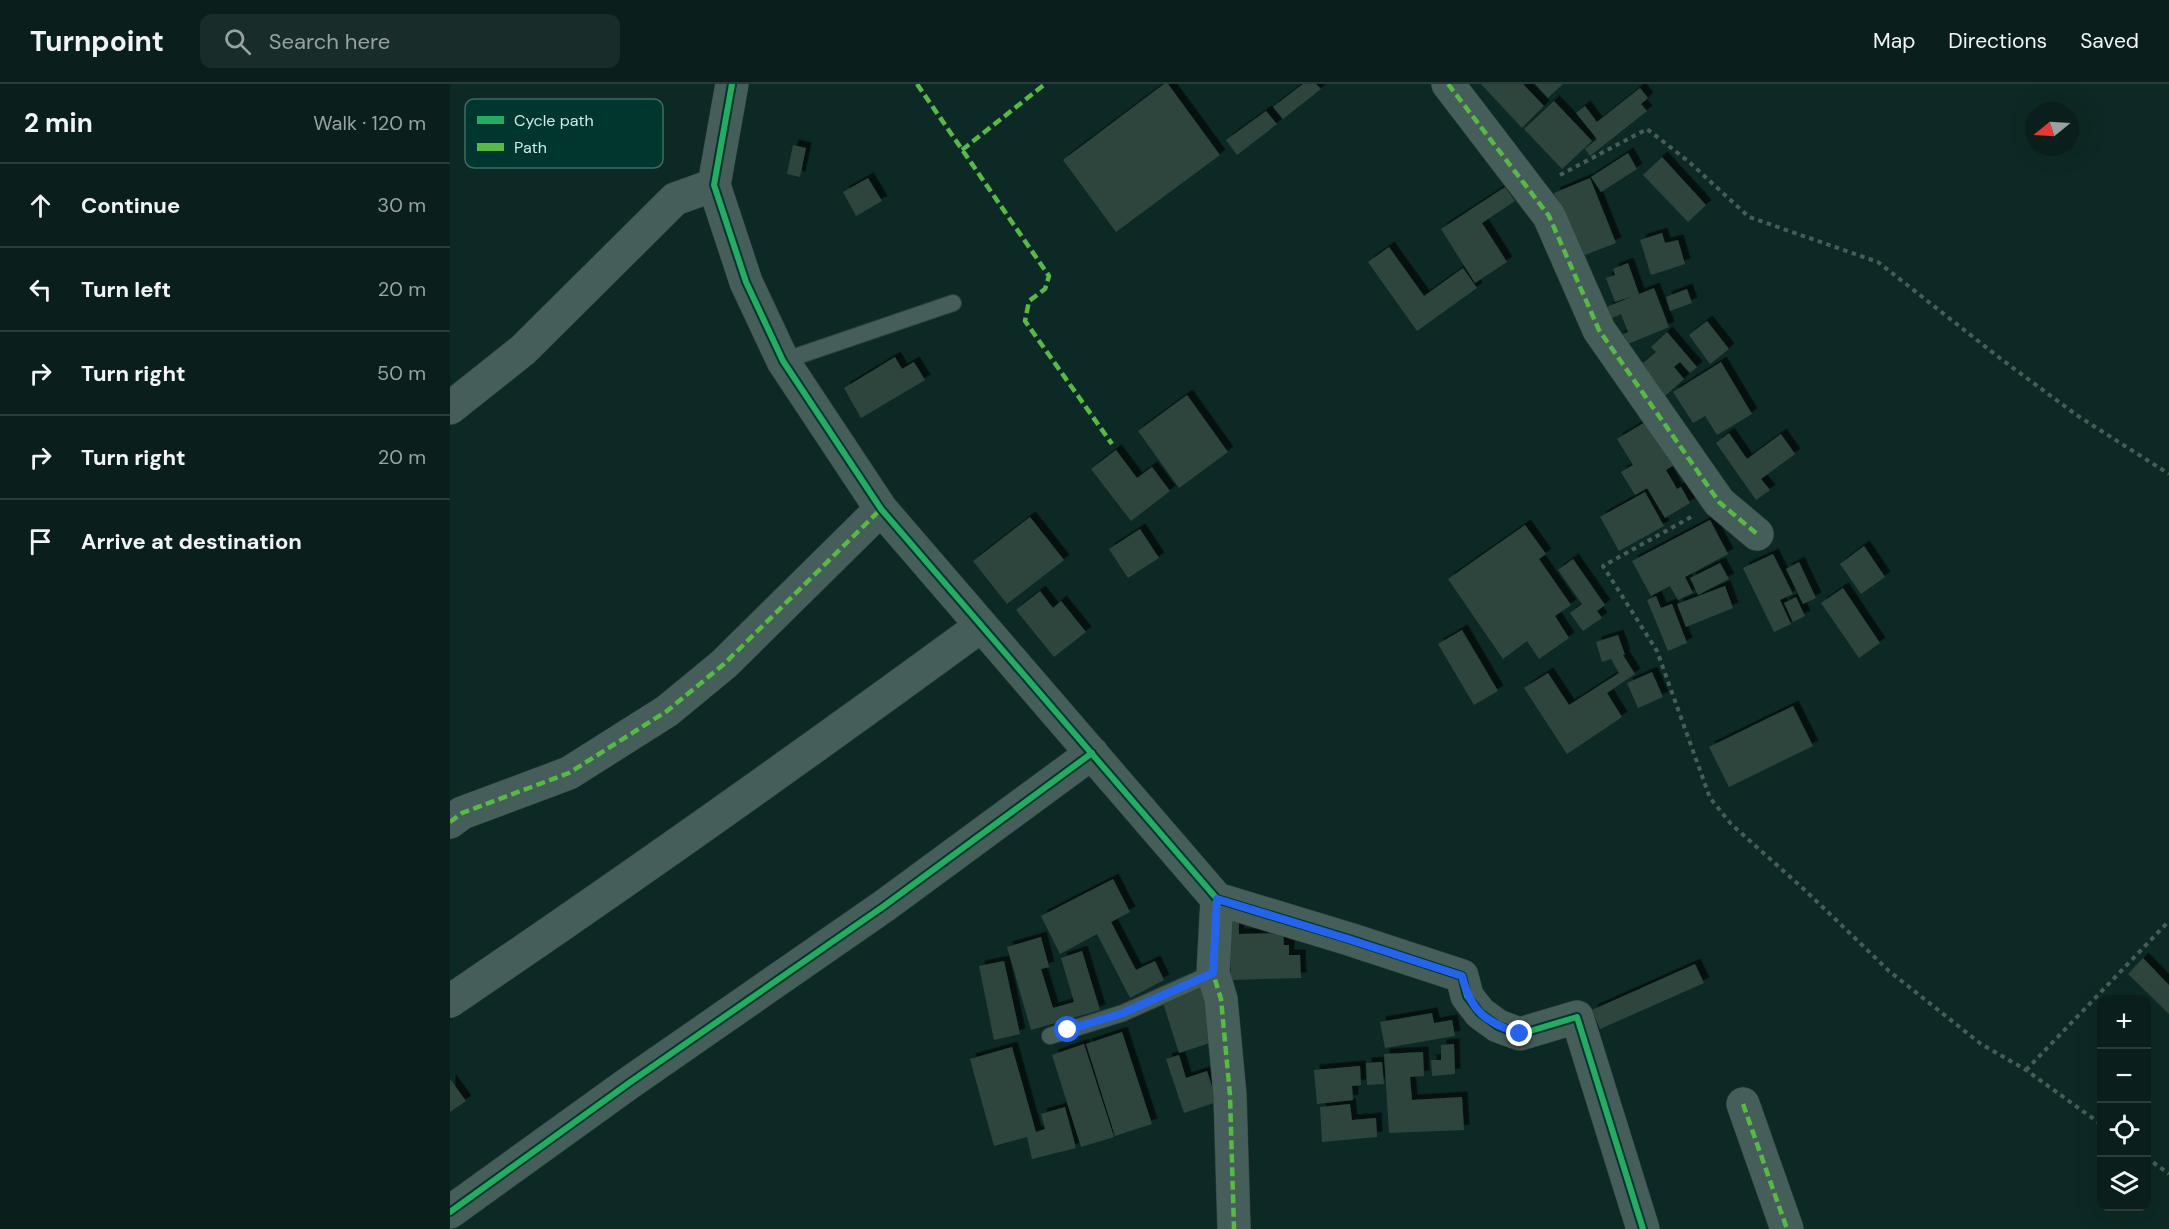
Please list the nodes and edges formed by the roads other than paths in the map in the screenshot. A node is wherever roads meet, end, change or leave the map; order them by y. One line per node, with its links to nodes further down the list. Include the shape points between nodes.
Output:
1 (732, 84): 3 (street)
2 (1448, 84): 8 (street, via 1549,216 1599,330 1719,502)
3 (714, 185): 5 (street, via 746,282); 6 (street, via 675,199 522,350)
4 (953, 303): 5 (lane)
5 (783, 361): 7 (street)
6 (450, 408)
7 (881, 509): 9 (street); 11 (street, via 724,664 667,711 568,773 462,813)
8 (1757, 534)
9 (981, 626): 10 (street); 14 (street, via 597,902)
10 (1092, 753): 12 (street); 17 (street, via 884,906)
11 (450, 822)
12 (1217, 899): 13 (street); 19 (street, via 1462,976 1467,996 1480,1013 1498,1026 1520,1034 1577,1017)
13 (1213, 973): 15 (lane, via 1123,1013); 18 (street, via 1221,999 1230,1095)
14 (450, 1001)
15 (1050, 1036)
16 (1743, 1104): 20 (street)
17 (450, 1212)
18 (1234, 1229)
19 (1642, 1229)
20 (1787, 1229)

